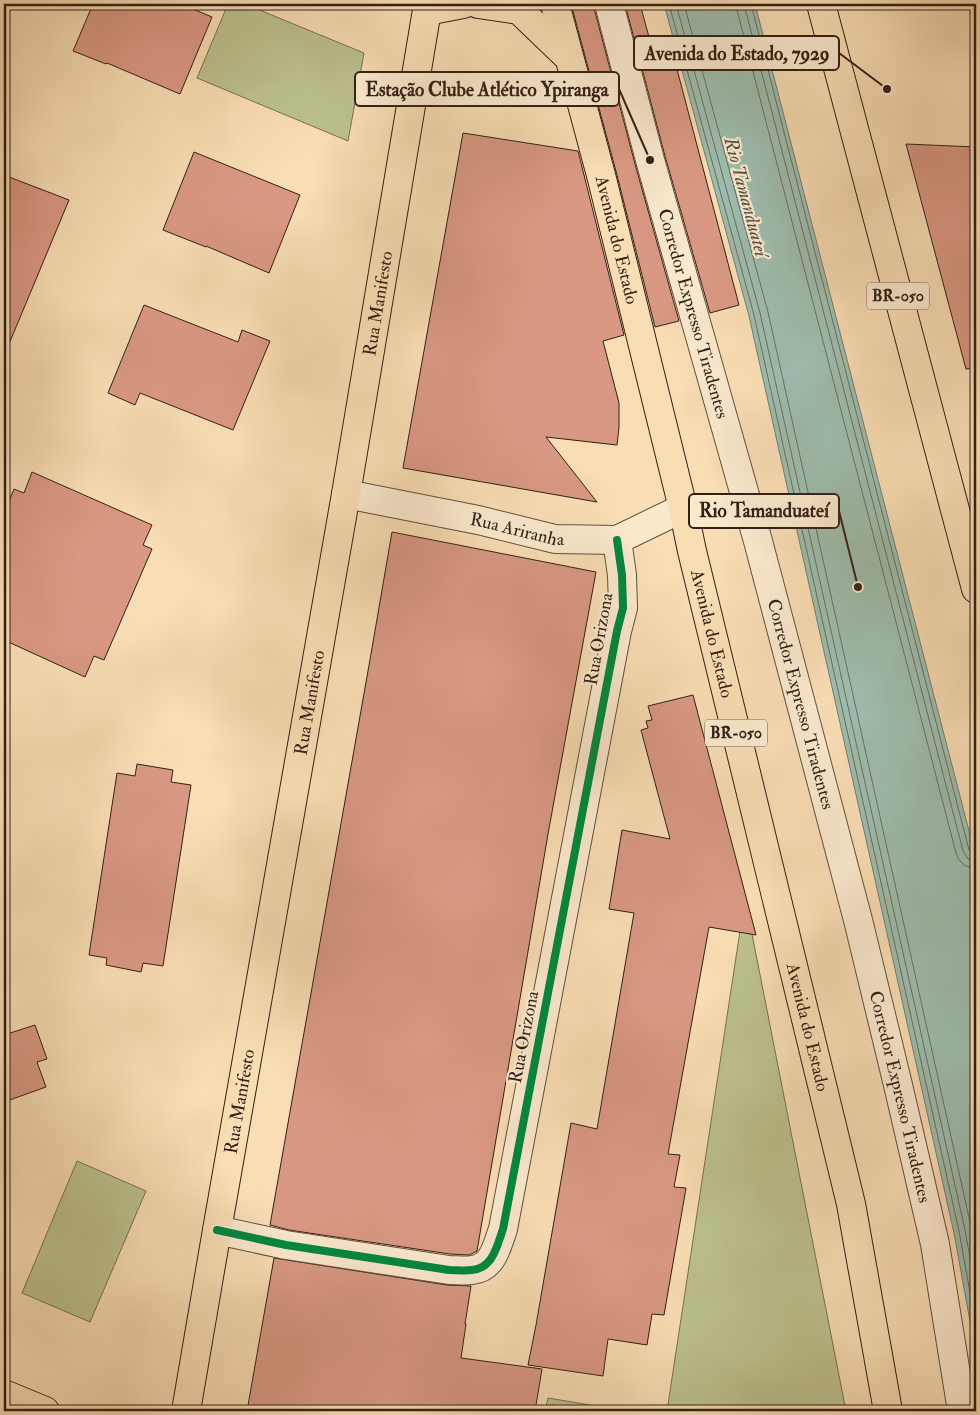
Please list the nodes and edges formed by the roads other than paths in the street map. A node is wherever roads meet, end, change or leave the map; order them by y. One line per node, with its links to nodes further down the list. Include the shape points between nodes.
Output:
1 (463, 4): 6 (main road, Rua Manifesto)
2 (478, 4): 7 (main road, via 519,10)
3 (555, 4): 7 (main road, Avenida do Estado / BR-050)
4 (610, 4): 17 (street, Corredor Expresso Tiradentes, via 650,160 758,541 858,920 935,1244)
5 (821, 4): 11 (main road, BR-050)
6 (422, 6): 8 (main road, Rua Manifesto)
7 (569, 58): 9 (main road, Avenida do Estado / BR-050)
8 (346, 494): 10 (street, Rua Ariranha, via 554,539); 12 (main road, Rua Manifesto)
9 (683, 508): 10 (street, Rua Ariranha); 16 (main road, Avenida do Estado / BR-050, via 851,1204)
10 (617, 540): 12 (street, Rua Orizona, via 623,608 496,1252 487,1265 474,1270 448,1270 286,1245)
11 (976, 589)
12 (217, 1230): 14 (main road, Rua Manifesto)
13 (4, 1394): 15 (main road)
14 (184, 1405)
15 (46, 1411)
16 (888, 1411)
17 (962, 1411)

